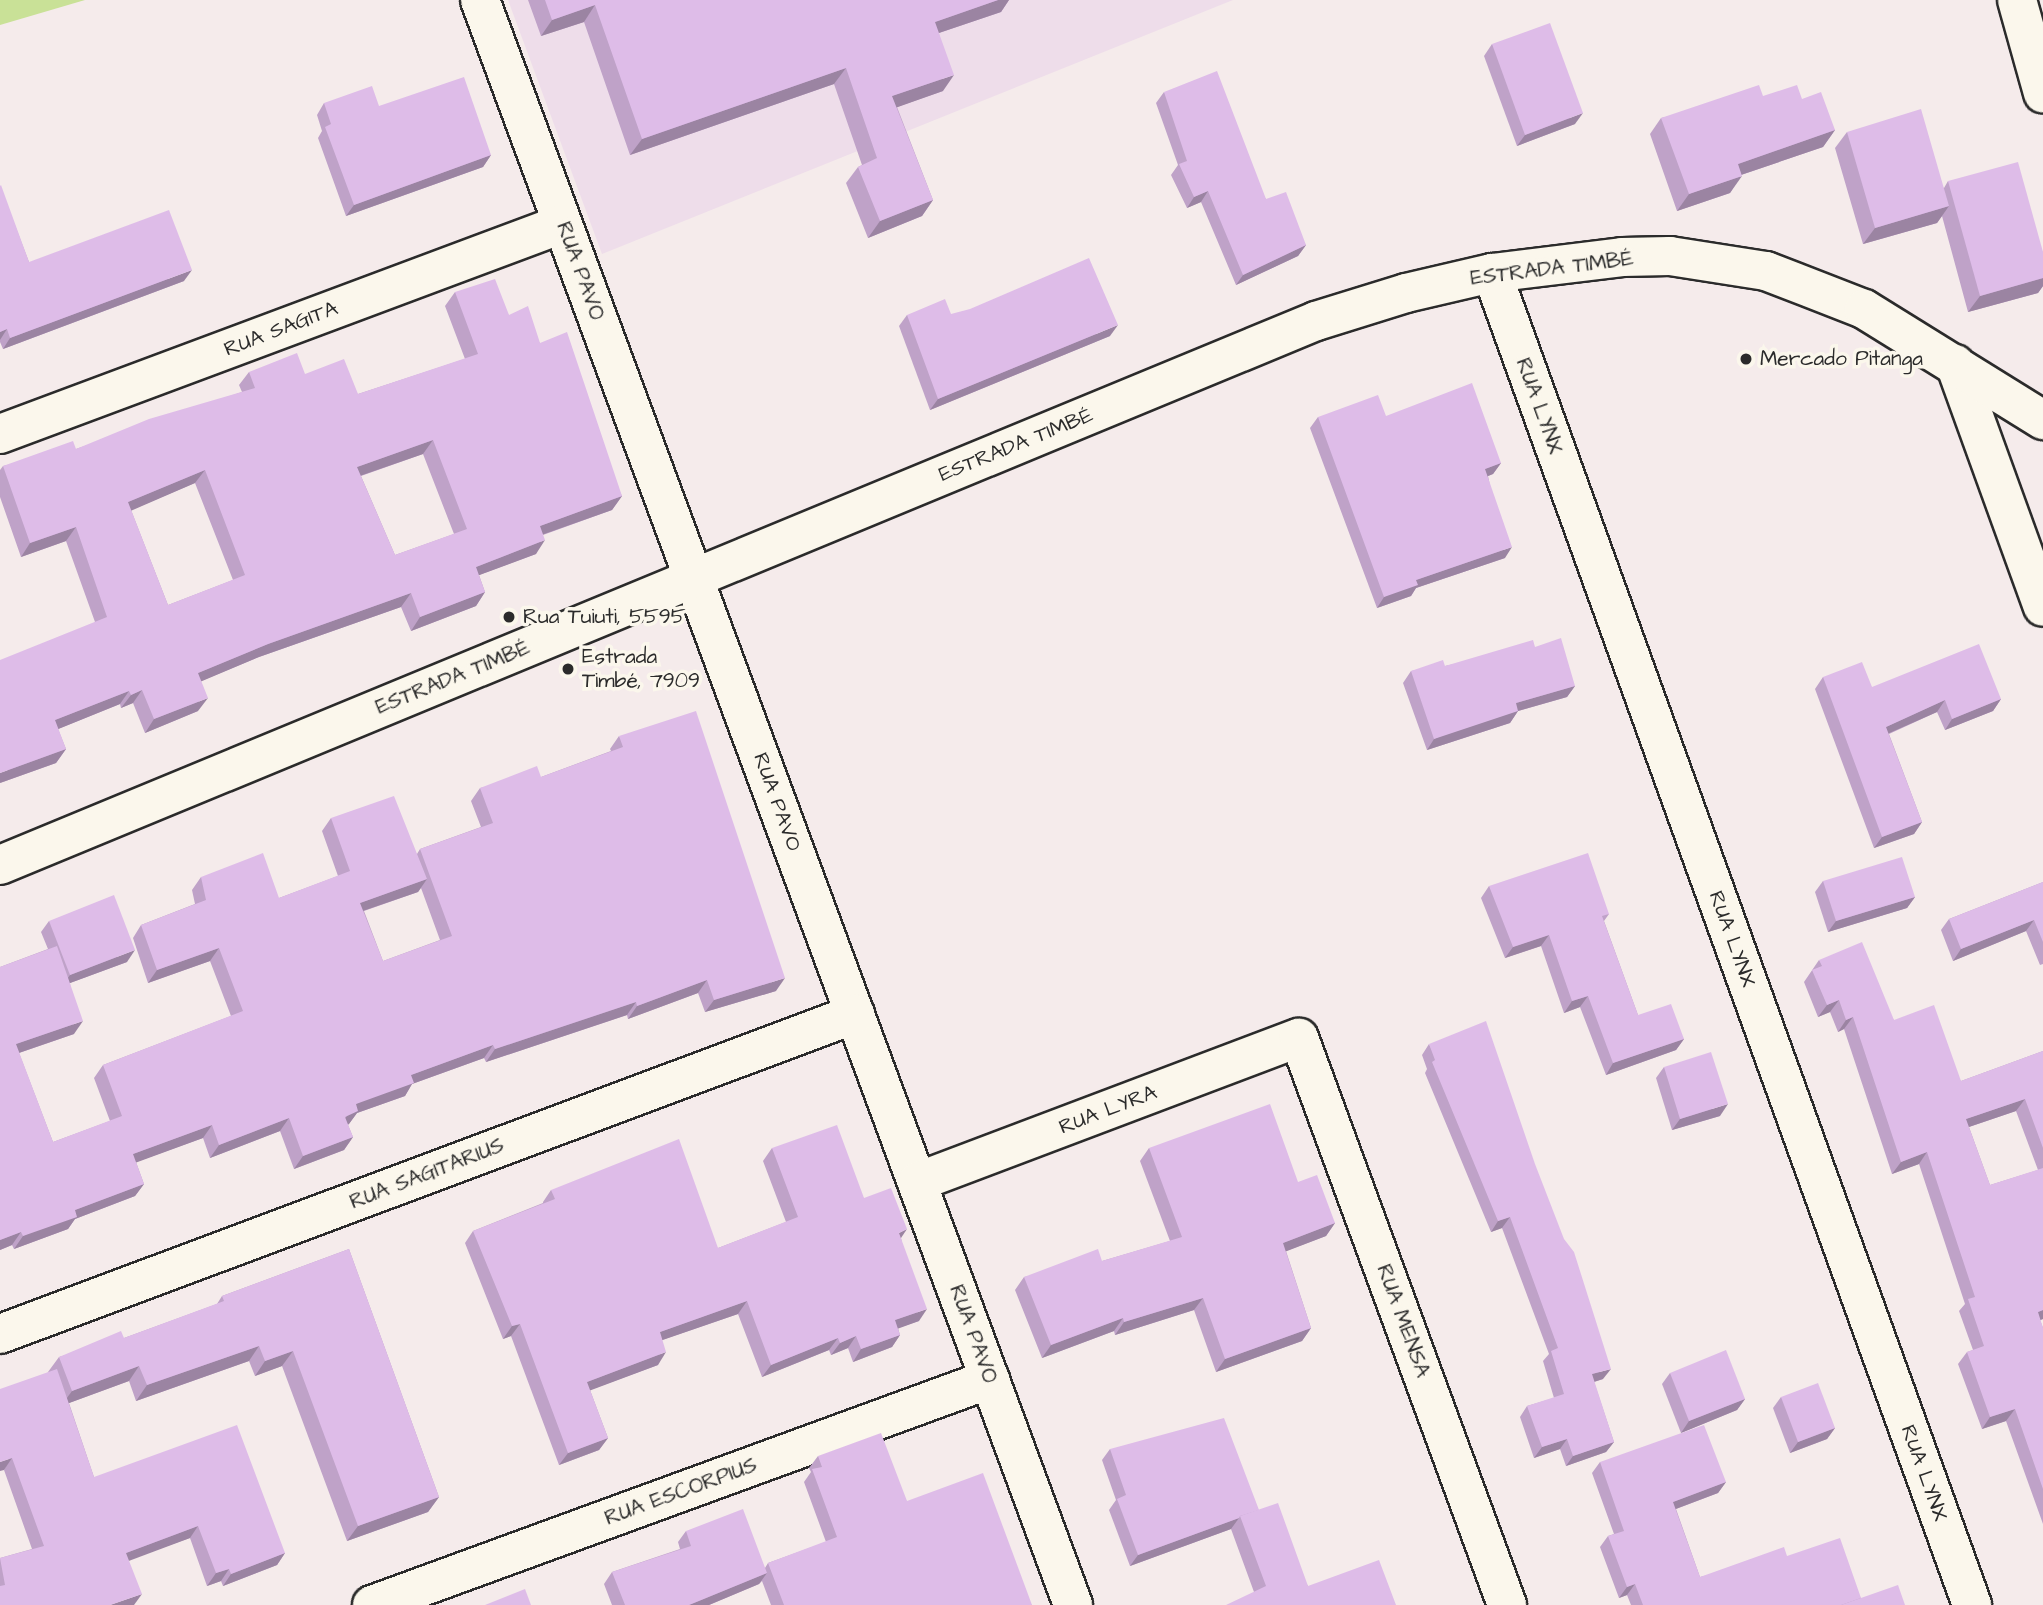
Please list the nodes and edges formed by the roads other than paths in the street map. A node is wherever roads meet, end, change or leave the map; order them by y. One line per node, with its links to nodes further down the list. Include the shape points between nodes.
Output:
1 (480, 0): 4 (street, RUA PAVO)
2 (2017, 0): 3 (street)
3 (2043, 93)
4 (562, 224): 8 (street, RUA SAGITA); 9 (street, RUA PAVO)
5 (1492, 273): 6 (street, ESTRADA TIMBÉ, via 1622,257 1670,257 1766,271 1864,309); 9 (street, ESTRADA TIMBÉ, via 1316,321); 20 (street, RUA LYNX)
6 (1955, 364): 7 (street, ESTRADA TIMBÉ); 10 (street)
7 (2043, 420)
8 (0, 434)
9 (694, 578): 11 (street, ESTRADA TIMBÉ); 12 (street, RUA PAVO)
10 (2043, 607)
11 (0, 865)
12 (855, 1014): 14 (street, RUA PAVO); 15 (street, RUA SAGITARIUS)
13 (1299, 1038): 14 (street, RUA LYRA); 19 (street, RUA MENSA)
14 (917, 1182): 16 (street, RUA PAVO)
15 (0, 1334)
16 (990, 1379): 17 (street, RUA ESCORPIUS); 18 (street, RUA PAVO)
17 (372, 1605)
18 (1073, 1605)
19 (1507, 1605)
20 (1972, 1605)

